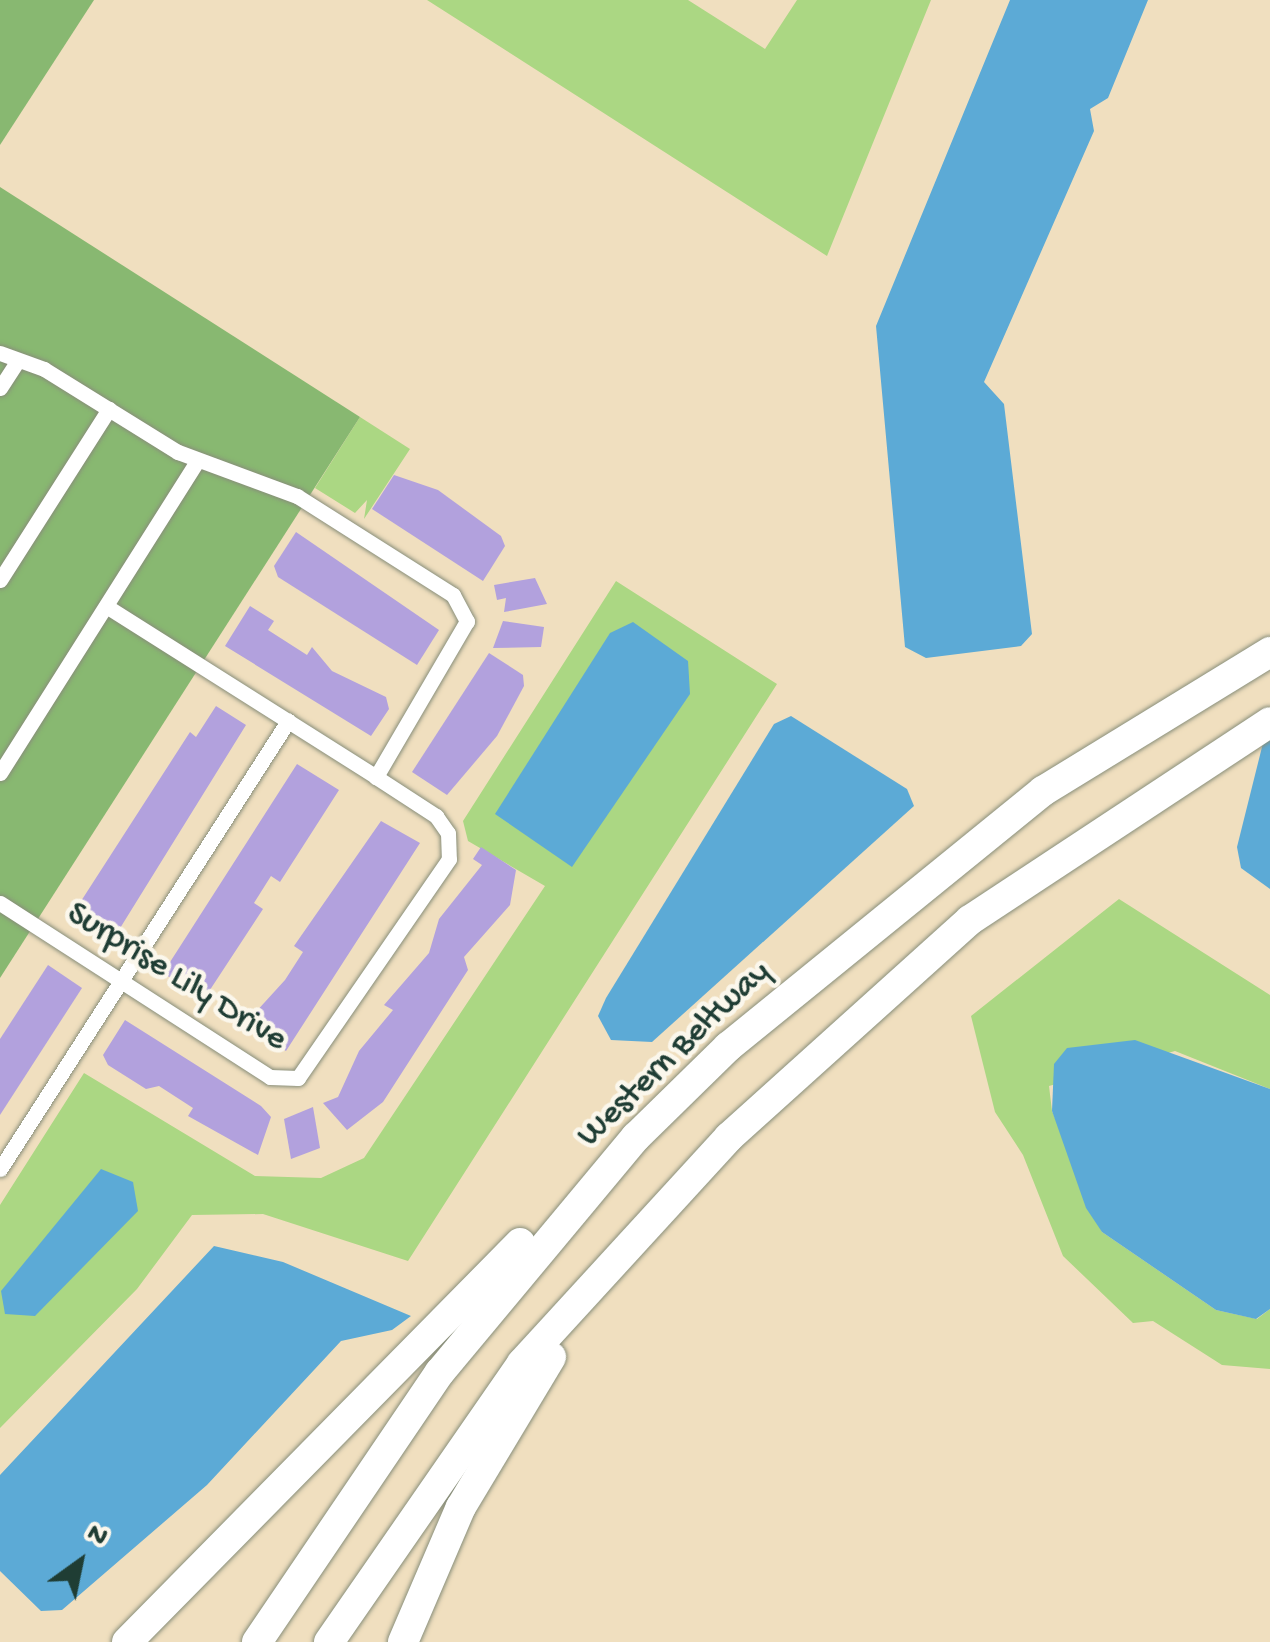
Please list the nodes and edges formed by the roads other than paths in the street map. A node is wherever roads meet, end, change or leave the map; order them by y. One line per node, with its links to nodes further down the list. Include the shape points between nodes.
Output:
1 (0, 353): 2 (street)
2 (17, 362): 3 (street); 4 (street)
3 (0, 388)
4 (109, 409): 5 (street); 6 (street)
5 (197, 461): 7 (street); 12 (street, via 298,496 453,596 466,621)
6 (0, 580)
7 (106, 606): 9 (street, Surprise Lily Drive); 11 (street)
8 (1270, 652): 15 (highway, Western Beltway, via 1043,791 918,887)
9 (288, 721): 12 (street, Surprise Lily Drive); 14 (street)
10 (1270, 722): 17 (highway, via 1215,752 970,920)
11 (0, 773)
12 (376, 777): 14 (street, Surprise Lily Drive, via 436,816 448,833 448,859 314,1067 298,1078 270,1077)
13 (0, 903): 14 (street, Surprise Lily Drive)
14 (122, 980): 16 (street)
15 (636, 1137): 18 (highway, via 560,1201); 19 (highway, Western Beltway, via 440,1372)
16 (0, 1169)
17 (632, 1235): 20 (highway, via 477,1423); 21 (highway, via 493,1448)
18 (127, 1642)
19 (257, 1642)
20 (329, 1642)
21 (403, 1642)

